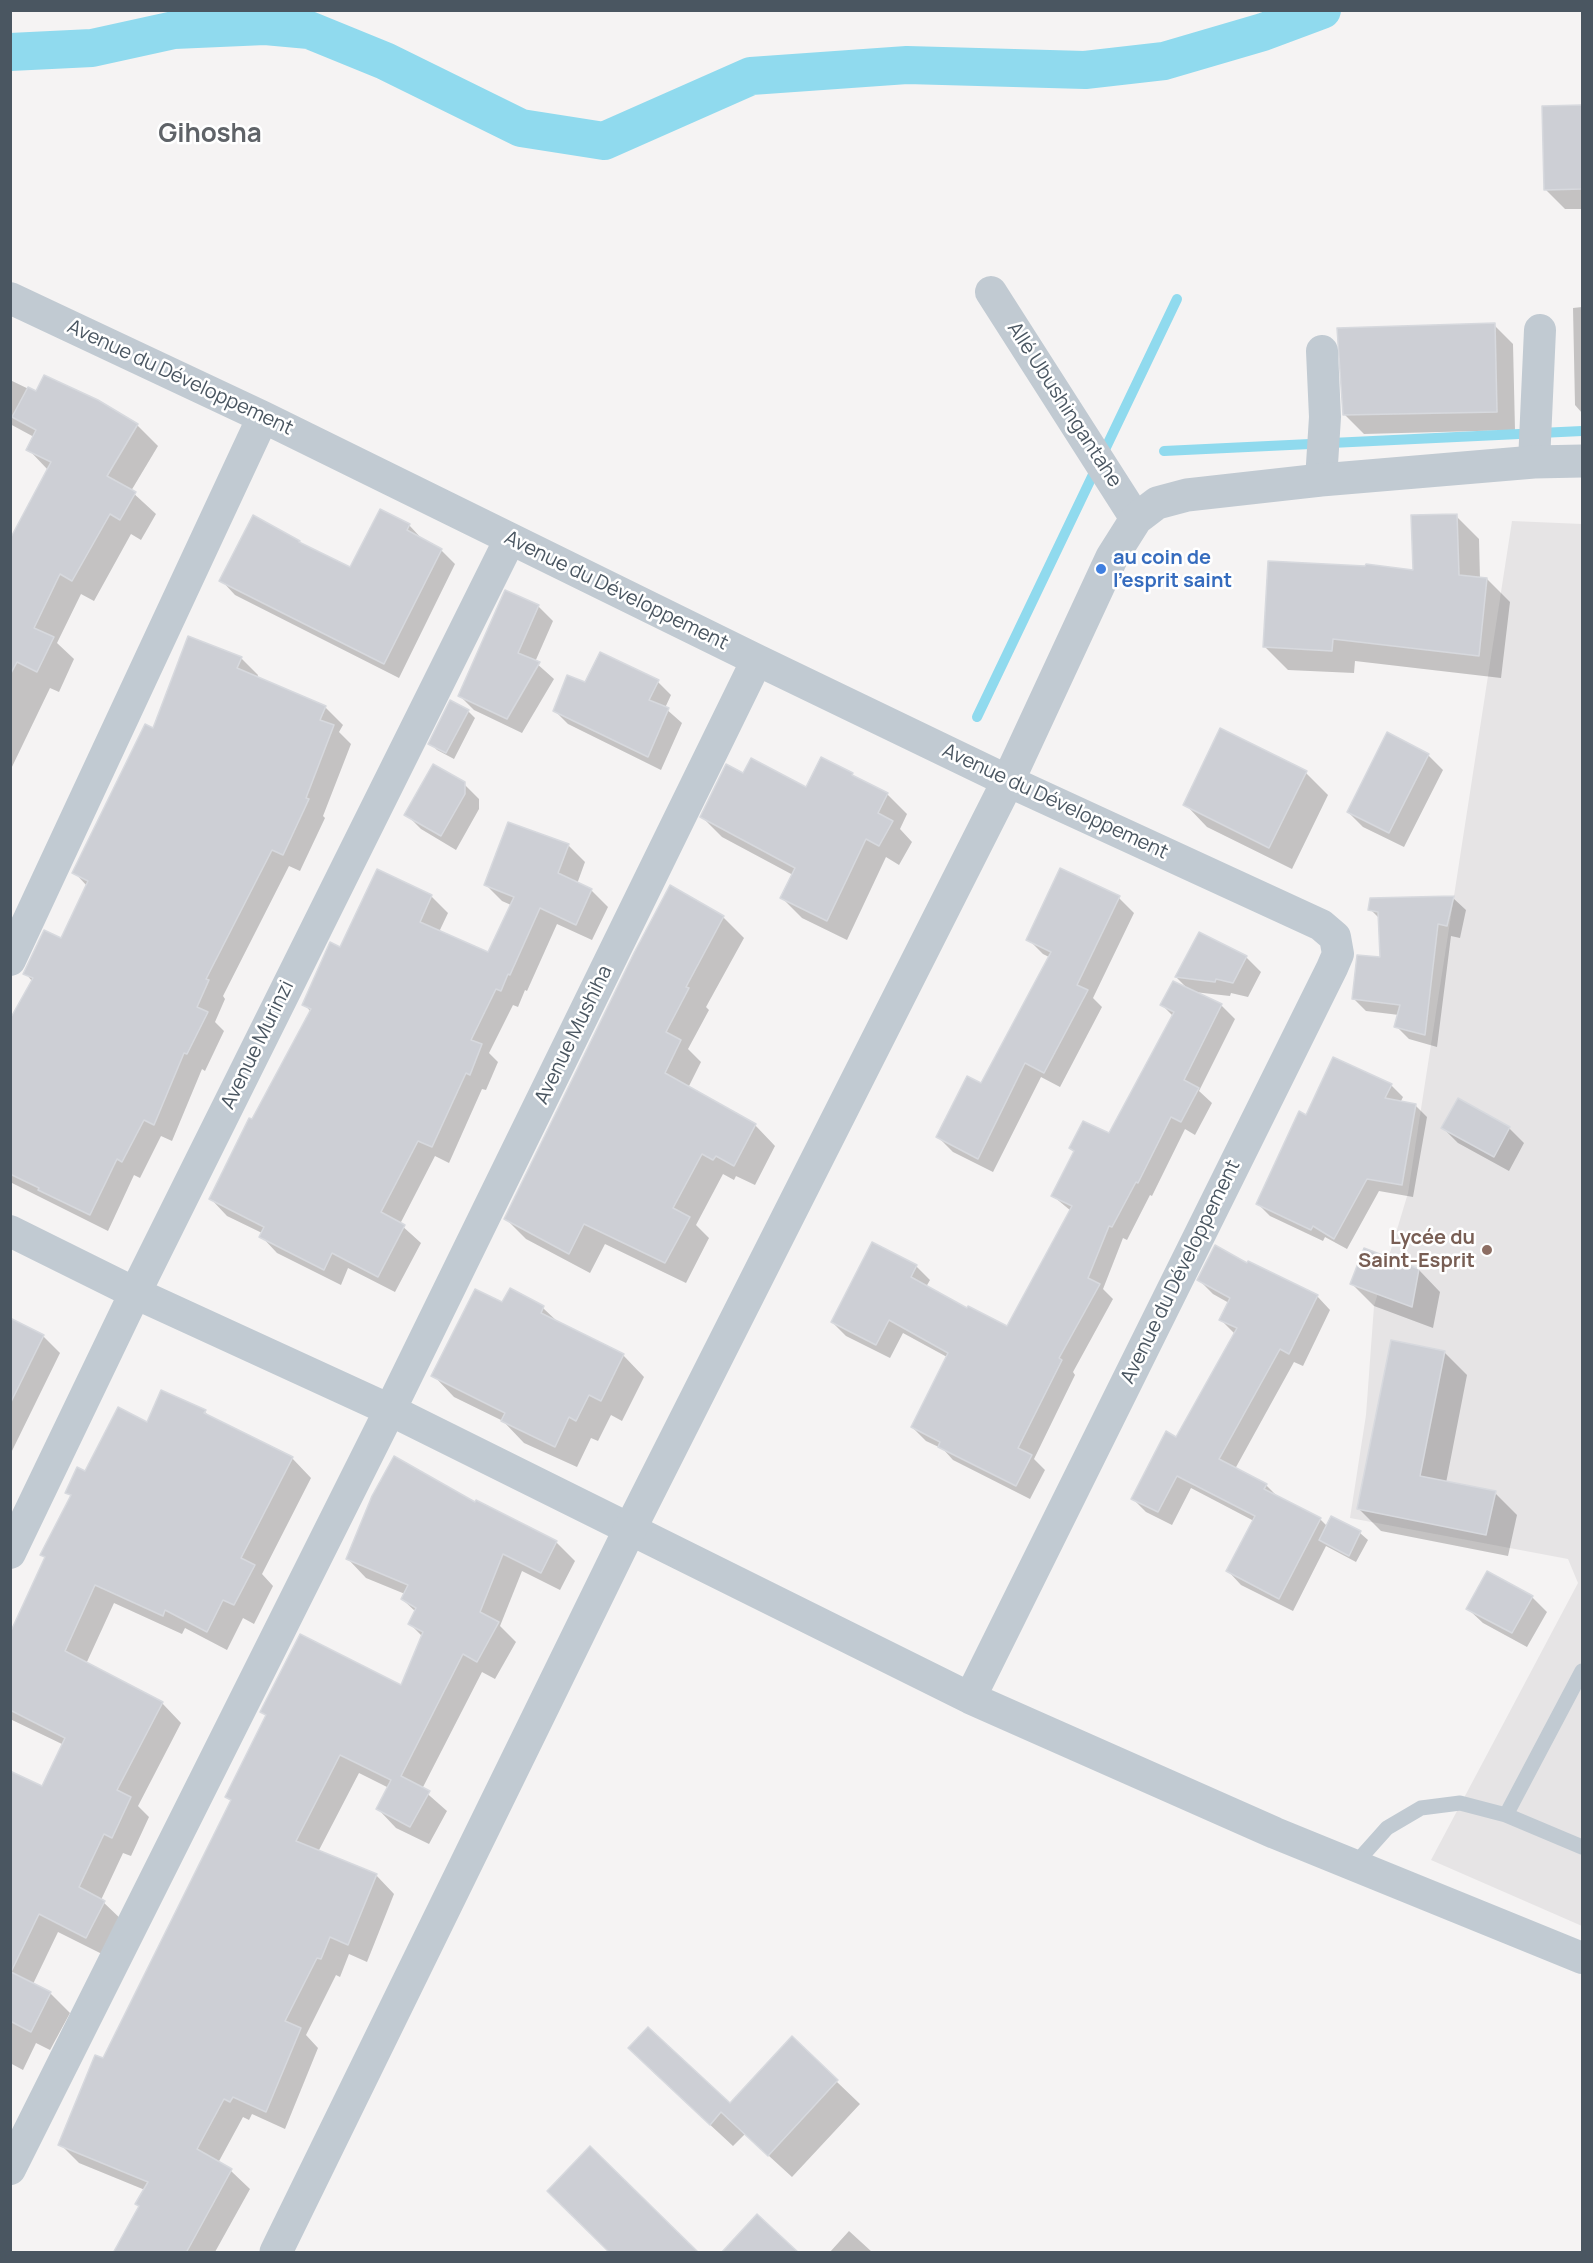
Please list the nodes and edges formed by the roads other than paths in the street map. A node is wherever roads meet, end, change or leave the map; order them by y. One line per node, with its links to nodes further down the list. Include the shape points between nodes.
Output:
1 (991, 292): 9 (street, Allé Ubushingantahe)
2 (10, 298): 5 (street, Avenue du Développement)
3 (1540, 330): 7 (street)
4 (1322, 351): 8 (street, via 1325,417)
5 (263, 417): 10 (street, Avenue du Développement); 13 (street)
6 (1582, 461): 7 (street)
7 (1534, 462): 8 (street)
8 (1321, 480): 9 (street, via 1186,495 1157,503)
9 (1136, 519): 12 (street, via 1112,557)
10 (510, 539): 11 (street, Avenue du Développement); 15 (street, Avenue Murinzi)
11 (757, 660): 12 (street, Avenue du Développement); 16 (street, Avenue Mushiha)
12 (1008, 781): 17 (street); 20 (street, Avenue du Développement, via 1321,925 1335,937 1338,954)
13 (10, 960)
14 (10, 1232): 15 (street)
15 (135, 1293): 16 (street); 18 (street, Avenue Murinzi)
16 (390, 1410): 17 (street); 25 (street, Avenue Mushiha)
17 (630, 1529): 20 (street); 26 (street)
18 (10, 1553)
19 (1582, 1674): 21 (lane)
20 (970, 1698): 23 (street)
21 (1506, 1815): 22 (lane); 23 (lane, via 1460,1803 1421,1808 1387,1828)
22 (1582, 1847)
23 (1353, 1864): 24 (street)
24 (1582, 1958)
25 (10, 2169)
26 (276, 2253)

